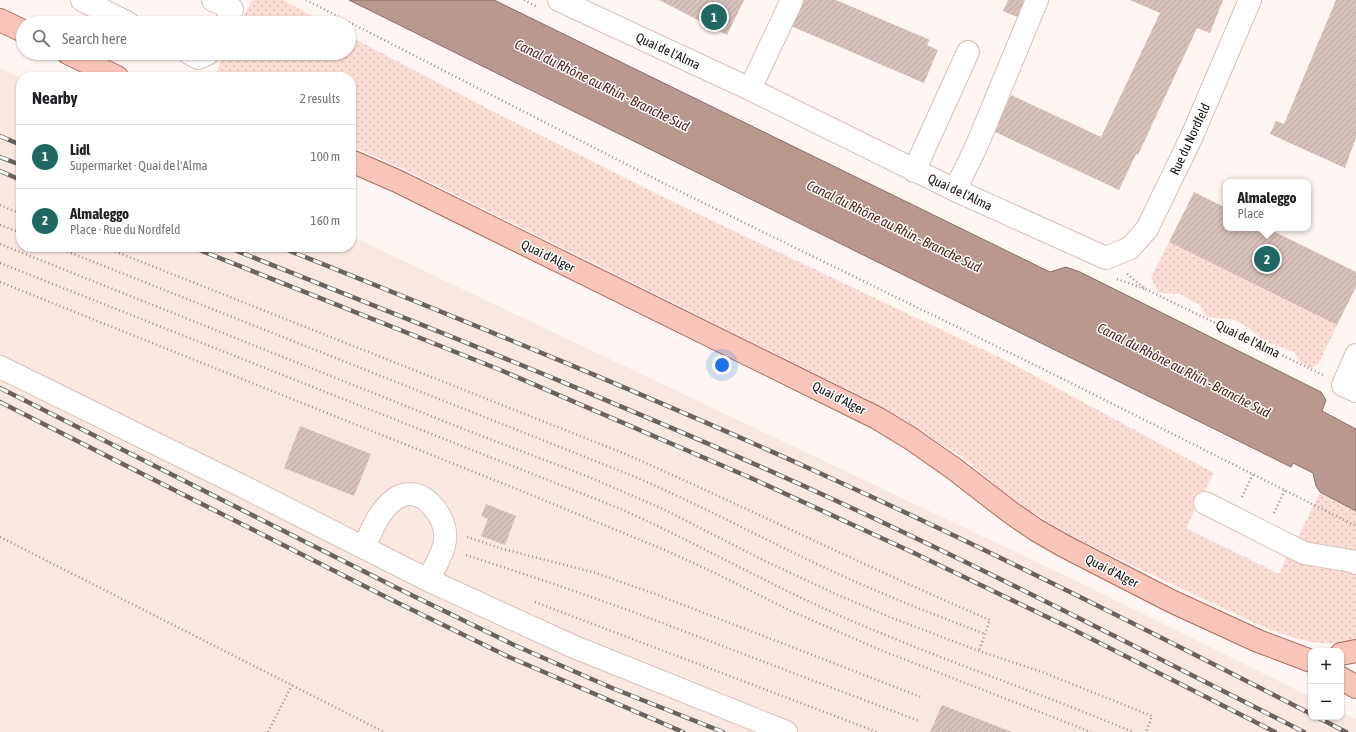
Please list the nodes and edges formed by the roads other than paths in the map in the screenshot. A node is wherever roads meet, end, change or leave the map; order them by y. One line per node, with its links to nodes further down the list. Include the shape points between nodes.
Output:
1 (82, 0): 7 (street)
2 (214, 0): 8 (street, via 232,9)
3 (559, 0): 14 (street, Quai de l'Alma)
4 (792, 0): 14 (street)
5 (1037, 0): 17 (street, via 977,145)
6 (1250, 0): 18 (street, Rue du Nordfeld, via 1192,136 1147,229 1130,248)
7 (114, 16)
8 (229, 16)
9 (0, 20): 10 (main road)
10 (16, 28)
11 (968, 52): 16 (street)
12 (82, 60): 13 (main road)
13 (107, 72)
14 (750, 89): 16 (street, Quai de l'Alma)
15 (356, 163): 28 (main road, Quai d'Alger, via 877,418 953,468 1036,530 1064,546 1224,626)
16 (914, 171): 17 (street, Quai de l'Alma)
17 (954, 190): 18 (street, Quai de l'Alma)
18 (1106, 258)
19 (1356, 355): 21 (street)
20 (0, 367): 23 (street)
21 (1350, 388)
22 (1205, 503): 24 (street, via 1304,553 1351,560)
23 (364, 548): 25 (street); 25 (street, via 376,523 395,499 412,494 423,497 443,520 444,540)
24 (1356, 563)
25 (428, 580): 31 (street, via 572,646)
26 (1356, 651): 27 (main road)
27 (1344, 653)
28 (1308, 660)
29 (1344, 680): 30 (main road)
30 (1356, 687)
31 (786, 732)

